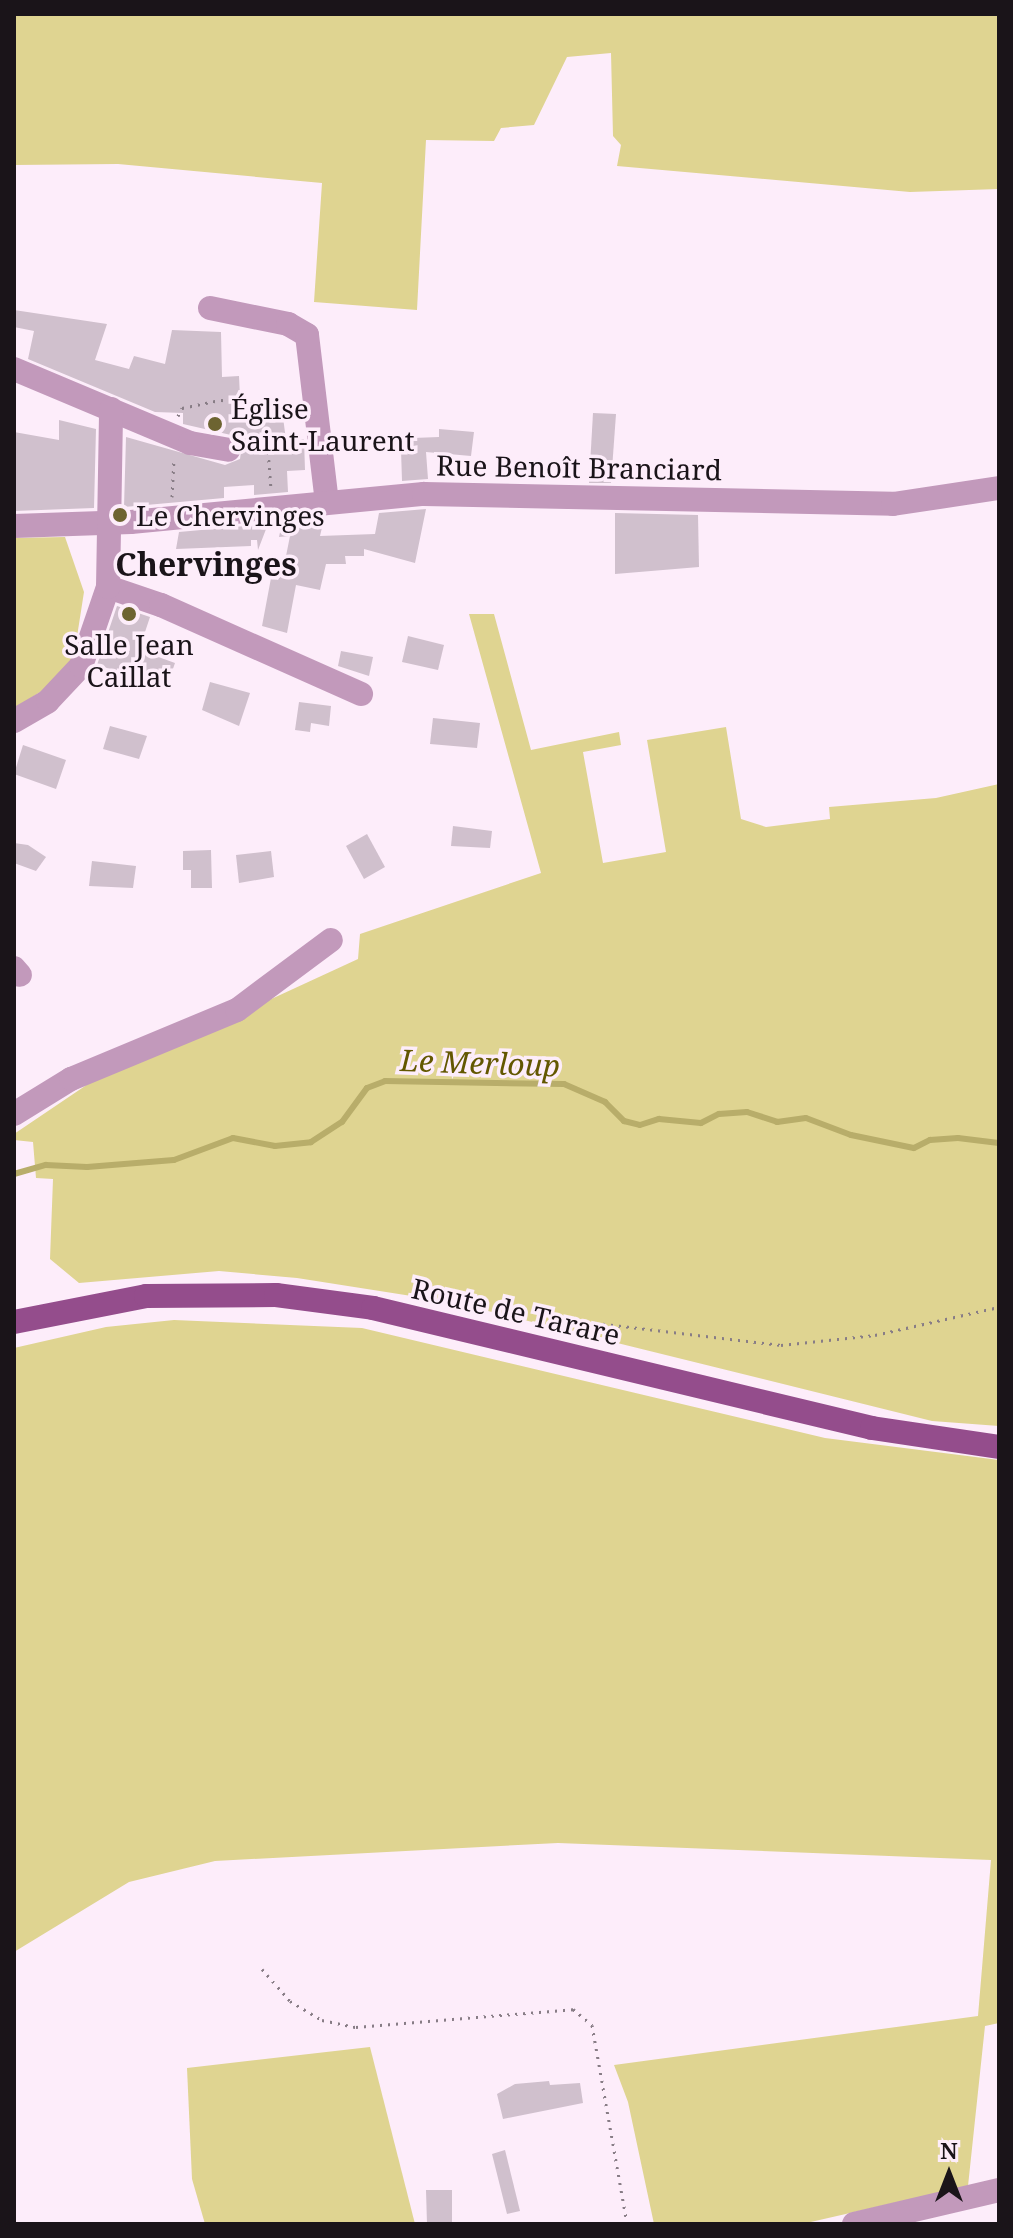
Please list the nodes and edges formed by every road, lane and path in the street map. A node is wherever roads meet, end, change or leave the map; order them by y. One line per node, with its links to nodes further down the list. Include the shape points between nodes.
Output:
1 (210, 308): 8 (street, via 288,324 307,335)
2 (14, 369): 3 (street)
3 (111, 409): 4 (street); 11 (street)
4 (172, 435): 6 (street); 6 (path, via 182,408 221,400 251,402); 10 (path)
5 (267, 436): 9 (path)
6 (240, 447)
7 (999, 488): 8 (street, Rue Benoît Branciard, via 893,504 587,501 467,493)
8 (327, 502): 9 (street, Rue Benoît Branciard)
9 (272, 509): 10 (street, Rue Benoît Branciard)
10 (170, 519): 11 (street, Rue Benoît Branciard)
11 (106, 524): 12 (street, Rue Benoît Branciard); 13 (street)
12 (14, 526)
13 (108, 587): 14 (street, via 161,605); 15 (street, via 81,666 48,701)
14 (361, 694)
15 (14, 721)
16 (331, 940): 17 (street, via 237,1010 71,1079)
17 (14, 1114)
18 (999, 1307): 20 (path, via 875,1335 781,1345 563,1319)
19 (14, 1322): 20 (main road, Route de Tarare, via 146,1296 276,1295 373,1308)
20 (518, 1340): 21 (main road, Route de Tarare, via 872,1428)
21 (999, 1447)
22 (262, 1969): 24 (path, via 322,2020 356,2027 573,2009 592,2025)
23 (999, 2190): 25 (street)
24 (627, 2224)
25 (854, 2224)

